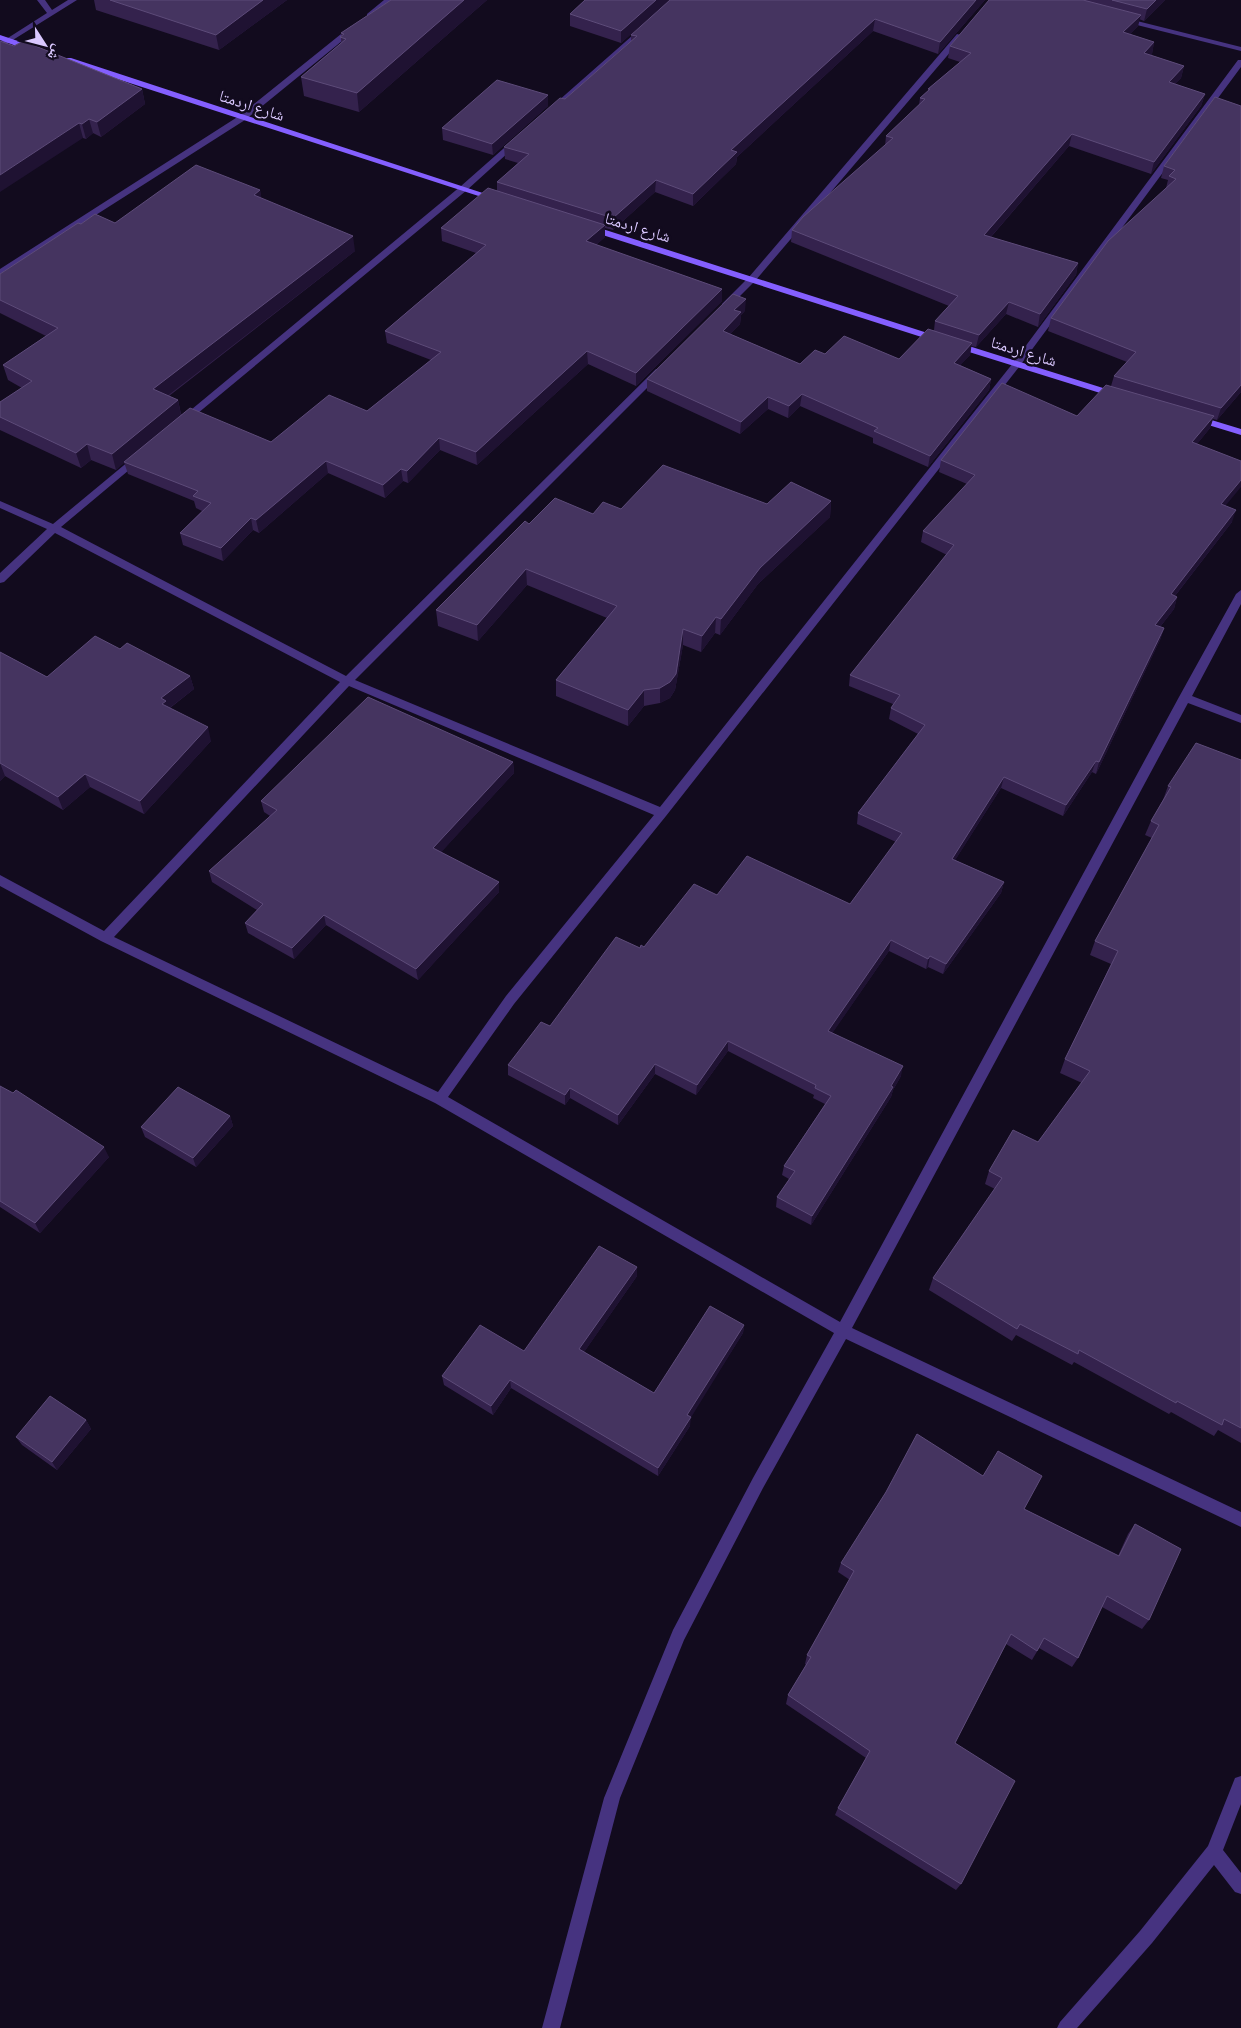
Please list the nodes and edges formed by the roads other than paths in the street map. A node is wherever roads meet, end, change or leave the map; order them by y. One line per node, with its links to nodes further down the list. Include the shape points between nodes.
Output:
1 (41, 0): 4 (street)
2 (72, 0): 4 (street)
3 (389, 0): 6 (street)
4 (51, 14): 11 (street)
5 (1111, 16): 13 (street)
6 (366, 19)
7 (358, 25): 16 (street)
8 (648, 26): 15 (street)
9 (965, 30): 22 (street)
10 (0, 37): 11 (main road, شارع اردمتا)
11 (10, 41): 12 (street); 16 (main road, شارع اردمتا)
12 (0, 46)
13 (1241, 49)
14 (1241, 62): 25 (street)
15 (545, 117)
16 (242, 118): 18 (main road, شارع اردمتا); 21 (street)
17 (523, 136): 18 (street)
18 (464, 188): 19 (main road, شارع اردمتا); 28 (street)
19 (510, 203)
20 (585, 226): 22 (main road, شارع اردمتا)
21 (0, 273)
22 (752, 279): 23 (street); 25 (main road, شارع اردمتا)
23 (717, 313)
24 (668, 362): 35 (street)
25 (1016, 365): 26 (main road, شارع اردمتا); 38 (street)
26 (1128, 398)
27 (1185, 415): 29 (main road)
28 (175, 428)
29 (1241, 432)
30 (145, 453): 32 (street)
31 (0, 504): 32 (street)
32 (54, 528): 33 (street); 35 (street)
33 (0, 579)
34 (1241, 594): 36 (street)
35 (348, 681): 38 (street); 40 (street)
36 (1184, 697): 37 (street); 42 (street)
37 (1241, 719)
38 (662, 813): 41 (street, via 510,1000)
39 (0, 880): 40 (street)
40 (105, 938): 41 (street)
41 (440, 1099): 42 (street)
42 (842, 1331): 43 (street); 47 (street, via 678,1635 612,1798)
43 (1241, 1520)
44 (1241, 1784): 45 (street)
45 (1214, 1852): 46 (street); 48 (street, via 1146,1937)
46 (1241, 1886)
47 (551, 2028)
48 (1066, 2028)

